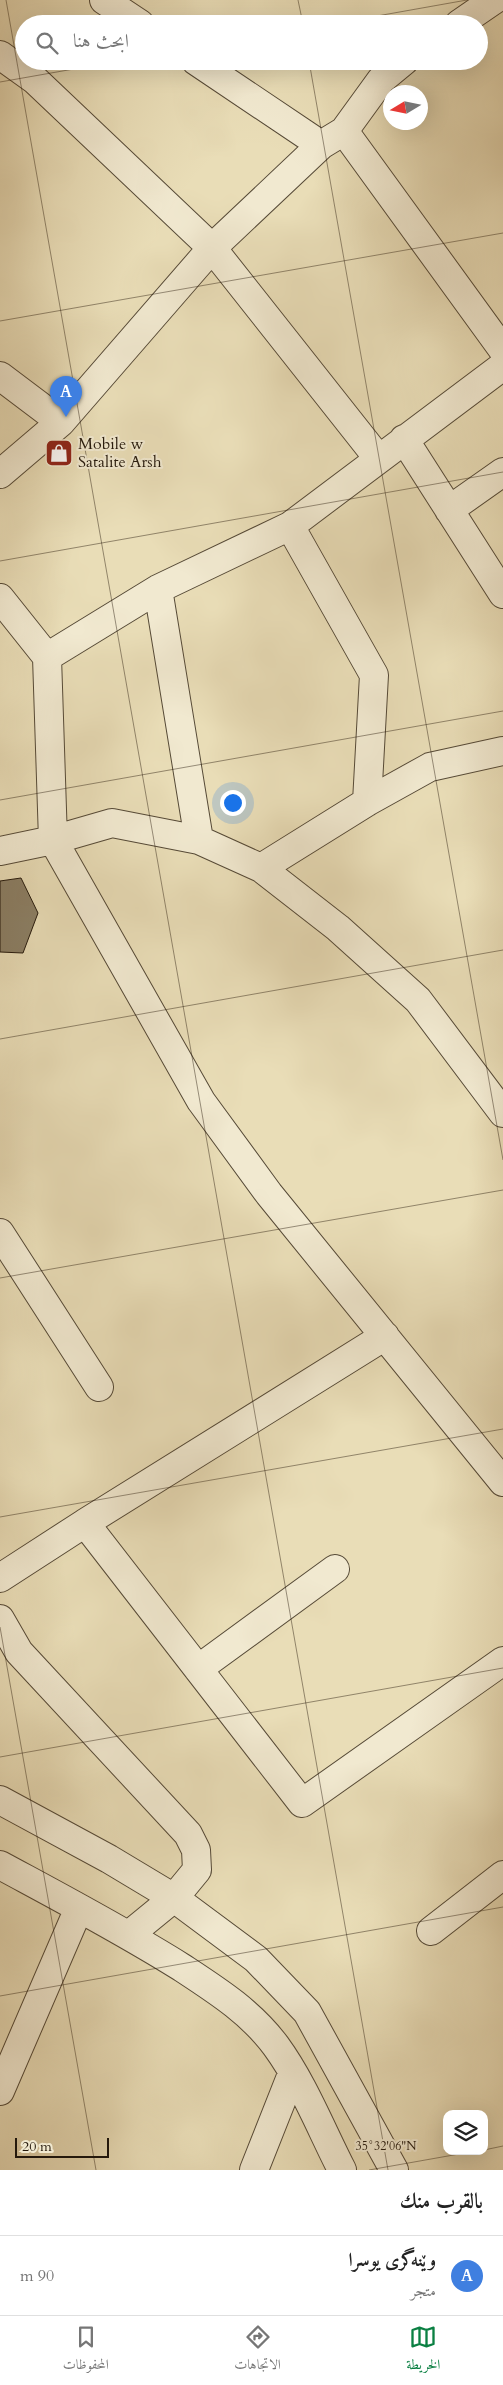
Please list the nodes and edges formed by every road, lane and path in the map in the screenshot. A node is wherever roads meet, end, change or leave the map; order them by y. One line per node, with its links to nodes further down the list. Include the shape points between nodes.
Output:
1 (104, 0): 3 (street)
2 (494, 0): 4 (street)
3 (126, 15)
4 (472, 15)
5 (0, 55): 6 (street)
6 (15, 66)
7 (20, 70): 12 (street)
8 (209, 70): 11 (street)
9 (393, 70): 10 (street, via 381,80)
10 (344, 131): 11 (street); 13 (street)
11 (321, 145): 12 (street)
12 (212, 248): 16 (street); 18 (street)
13 (503, 350)
14 (503, 366): 17 (street)
15 (0, 376): 16 (street)
16 (61, 422): 20 (street)
17 (404, 439): 18 (street); 21 (street)
18 (378, 458): 22 (street)
19 (503, 472): 21 (street)
20 (0, 474)
21 (449, 510): 24 (street)
22 (290, 526): 23 (street); 28 (street, via 374,676)
23 (158, 589): 26 (street); 30 (street)
24 (503, 594)
25 (0, 598): 26 (street)
26 (47, 657): 29 (street)
27 (501, 755): 28 (street, via 430,767)
28 (367, 802): 32 (street)
29 (53, 840): 30 (street, via 112,823); 31 (street); 35 (street, via 202,1101 268,1194)
30 (199, 840): 32 (street)
31 (0, 851)
32 (261, 868): 33 (street, via 338,928 418,1000)
33 (503, 1113)
34 (0, 1233): 36 (street)
35 (385, 1336): 37 (street); 38 (street)
36 (99, 1387)
37 (503, 1482)
38 (85, 1523): 40 (street); 43 (street)
39 (335, 1569): 43 (street)
40 (0, 1578)
41 (0, 1619): 47 (street, via 20,1652 188,1834 196,1850 197,1870)
42 (503, 1661): 43 (street, via 302,1803)
43 (198, 1669)
44 (0, 1800): 47 (street)
45 (0, 1865): 48 (street)
46 (503, 1875): 49 (street)
47 (174, 1898): 50 (street); 55 (street, via 256,1959 307,2012)
48 (79, 1908): 50 (street); 52 (street)
49 (431, 1931)
50 (130, 1934): 51 (street, via 227,1997 277,2047)
51 (292, 2074): 53 (street); 54 (street)
52 (0, 2091)
53 (254, 2170)
54 (342, 2170)
55 (394, 2170)

